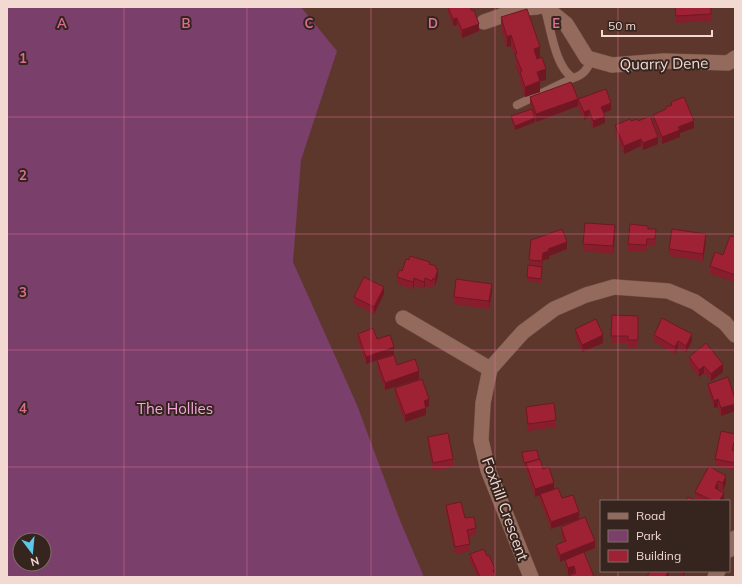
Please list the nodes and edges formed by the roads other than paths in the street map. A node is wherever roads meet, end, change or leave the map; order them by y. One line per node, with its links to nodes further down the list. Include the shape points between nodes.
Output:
1 (537, 7): 3 (street)
2 (545, 7): 5 (street, via 566,24 587,58); 6 (lane, via 560,62)
3 (491, 15)
4 (735, 58): 5 (street, Quarry Dene, via 728,63 664,61 612,65)
5 (592, 59): 6 (lane, via 585,73)
6 (573, 78): 7 (lane)
7 (517, 105)
8 (403, 318): 10 (street)
9 (735, 335): 10 (street, via 725,322 695,302 668,291 614,287 586,295 554,309 523,332)
10 (490, 369): 13 (street, Foxhill Crescent, via 483,403 481,440 488,470)
11 (735, 538): 12 (street)
12 (730, 548)
13 (531, 577)

